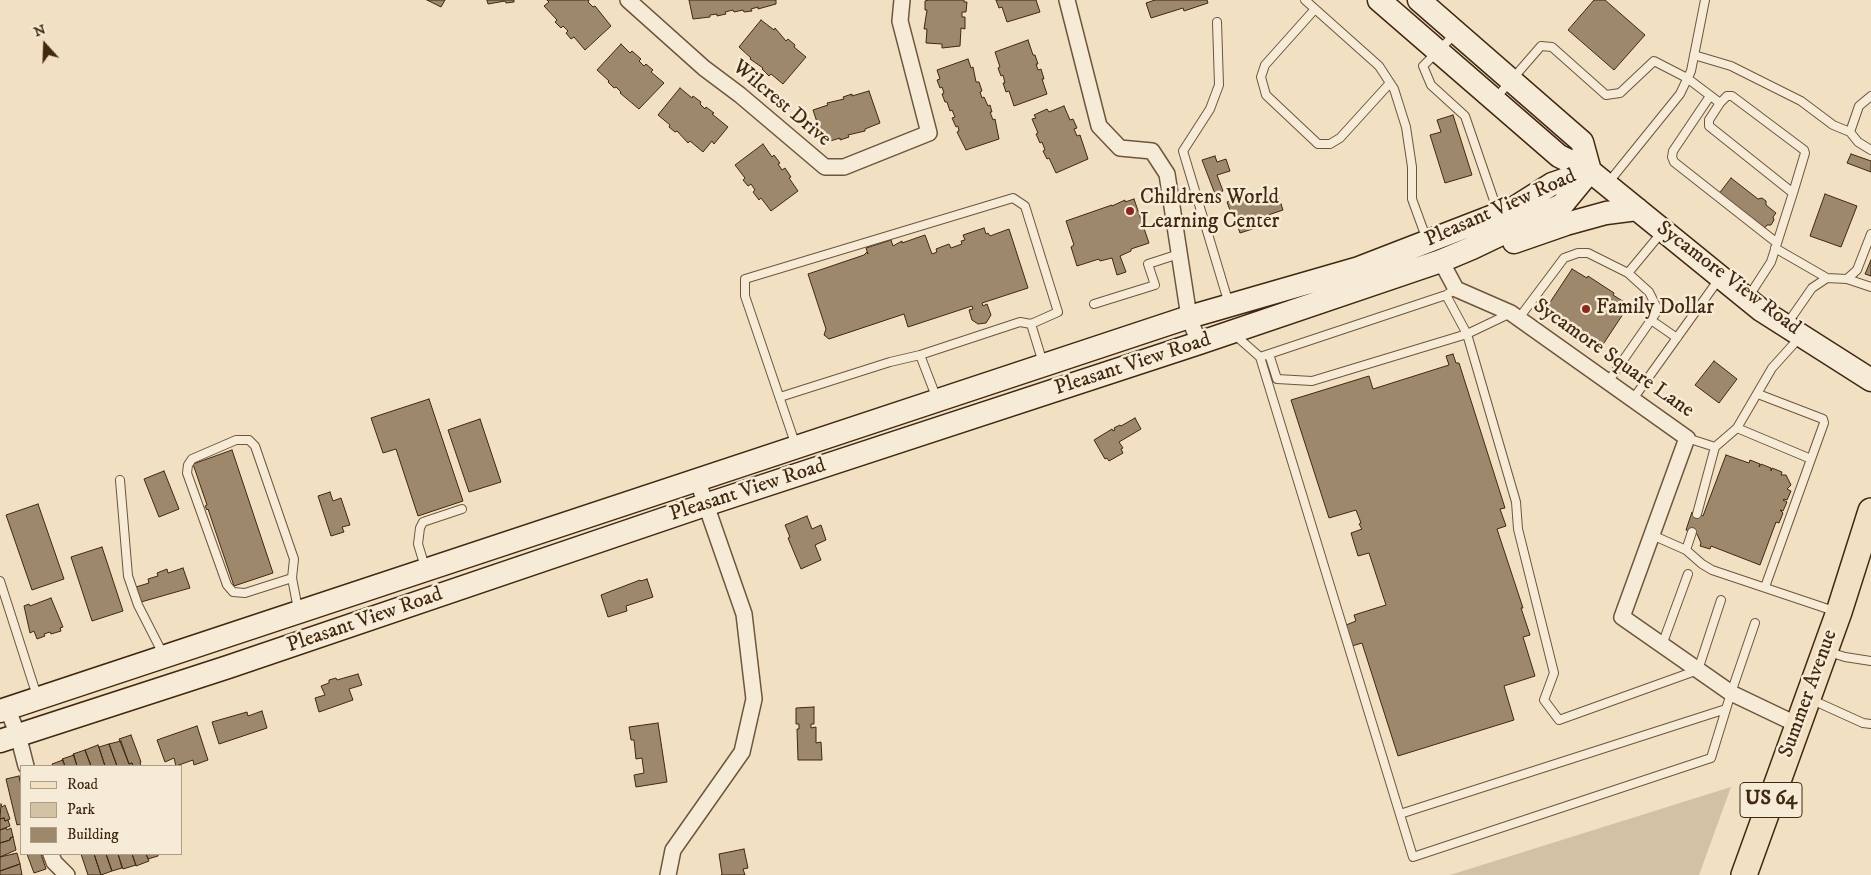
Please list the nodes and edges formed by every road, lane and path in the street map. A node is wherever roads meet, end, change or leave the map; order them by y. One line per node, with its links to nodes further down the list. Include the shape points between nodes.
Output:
1 (628, 0): 2 (street, Wilcrest Drive, via 824,167 844,167 929,133 900,21)
2 (902, 0)
3 (1068, 0): 31 (street, via 1099,126 1120,148 1152,151 1167,174)
4 (1305, 0): 8 (lane)
5 (1379, 0): 11 (main road, Sycamore View Road)
6 (1418, 0): 10 (main road)
7 (1705, 0): 12 (lane)
8 (1315, 9): 15 (lane, via 1379,66); 15 (lane, via 1265,65 1261,77 1266,95 1318,144 1330,144 1340,138)
9 (1217, 22): 40 (lane, via 1219,85 1210,109 1184,151)
10 (1456, 34): 11 (lane); 14 (main road)
11 (1438, 52): 18 (main road, Sycamore View Road); 25 (lane, via 1423,66 1431,85 1465,116)
12 (1694, 55): 13 (lane); 20 (lane, via 1760,79 1801,101 1833,125)
13 (1687, 78): 14 (lane, via 1654,61 1620,93 1606,95 1552,47 1541,46); 16 (lane); 22 (lane, via 1669,108)
14 (1511, 81): 18 (lane); 22 (main road, via 1582,142)
15 (1390, 82): 30 (lane, via 1406,127 1412,167 1412,199)
16 (1710, 96): 19 (lane); 28 (lane, via 1673,151 1674,162)
17 (1871, 96): 20 (lane, via 1859,106)
18 (1494, 100): 22 (main road, Sycamore View Road, via 1559,156)
19 (1720, 103): 23 (lane, via 1709,120 1709,126); 23 (lane, via 1727,96 1732,96 1804,150)
20 (1850, 132): 21 (lane)
21 (1871, 150)
22 (1598, 178): 24 (main road, Sycamore View Road); 25 (main road, Pleasant View Road, via 1552,184); 29 (main road, Pleasant View Road, via 1562,205)
23 (1793, 193): 28 (lane)
24 (1637, 209): 26 (main road, Sycamore View Road); 29 (main road, via 1566,224 1491,250)
25 (1499, 214): 30 (main road, Pleasant View Road)
26 (1664, 231): 32 (lane); 33 (main road, Sycamore View Road)
27 (1871, 234): 35 (lane, via 1857,270)
28 (1776, 245): 34 (lane); 38 (lane, via 1771,262)
29 (1472, 248): 30 (main road, Pleasant View Road)
30 (1434, 252): 37 (street); 40 (main road, Pleasant View Road, via 1358,268); 46 (main road, Pleasant View Road)
31 (1179, 254): 39 (lane, via 1148,264 1154,285); 42 (street)
32 (1628, 273): 41 (lane, via 1588,253 1578,252 1564,258); 43 (lane, via 1654,301 1658,310)
33 (1721, 277): 38 (main road, Sycamore View Road); 48 (lane)
34 (1827, 278): 35 (lane); 45 (lane, via 1812,288)
35 (1847, 279): 36 (lane)
36 (1871, 287)
37 (1451, 292): 41 (street, Sycamore Square Lane); 47 (lane); 50 (lane)
38 (1747, 299): 45 (main road, Sycamore View Road)
39 (1094, 304)
40 (1229, 306): 42 (main road, Pleasant View Road)
41 (1515, 316): 47 (lane); 55 (street, Sycamore Square Lane)
42 (1189, 317): 49 (street); 53 (main road, Pleasant View Road)
43 (1651, 320): 48 (lane); 55 (lane)
44 (1031, 324): 51 (lane, via 1020,322); 53 (lane); 57 (lane, via 1058,312 1024,206 1014,198 745,279 745,296)
45 (1793, 330): 54 (main road, Sycamore View Road); 56 (lane)
46 (1231, 332): 49 (main road, Pleasant View Road); 52 (lane)
47 (1467, 334): 50 (lane, via 1312,381 1277,379); 90 (lane, via 1516,502 1518,529 1554,672 1544,700 1559,720)
48 (1677, 338): 58 (lane)
49 (1199, 343): 60 (main road, Pleasant View Road)
50 (1269, 354): 52 (lane)
51 (920, 355): 57 (lane); 59 (lane)
52 (1260, 357): 100 (lane)
53 (1043, 365): 59 (main road, Pleasant View Road)
54 (1871, 380)
55 (1608, 382): 58 (street, Sycamore Square Lane)
56 (1758, 394): 61 (lane); 65 (lane, via 1823,419)
57 (780, 397): 63 (lane)
58 (1633, 399): 62 (street, Sycamore Square Lane)
59 (937, 400): 60 (main road); 63 (main road, Pleasant View Road)
60 (946, 426): 68 (main road, Pleasant View Road)
61 (1737, 428): 64 (lane); 65 (lane)
62 (1687, 438): 64 (lane); 73 (street, Sycamore Square Lane)
63 (796, 447): 66 (main road, Pleasant View Road)
64 (1716, 447): 71 (lane)
65 (1811, 459): 81 (lane)
66 (697, 479): 68 (street); 76 (main road, Pleasant View Road)
67 (120, 480): 88 (lane, via 128,576 138,605)
68 (705, 505): 98 (main road, Pleasant View Road, via 228,668); 103 (street, via 744,614 754,699 742,752 673,850)
69 (462, 509): 76 (lane, via 423,522 418,544)
70 (1871, 511): 79 (main road, Summer Avenue / US 64)
71 (1697, 514)
72 (1692, 532): 74 (lane)
73 (1652, 534): 74 (lane); 86 (street, Sycamore Square Lane, via 1622,617)
74 (1686, 550): 81 (lane, via 1702,564)
75 (1871, 564): 79 (main road)
76 (426, 569): 83 (main road, Pleasant View Road)
77 (1688, 574): 86 (lane)
78 (292, 578): 78 (lane, via 294,559 255,446 248,440 236,440 192,459 187,473 227,585 233,592 245,593); 83 (lane)
79 (1850, 580): 84 (main road, Summer Avenue / US 64)
80 (0, 581): 92 (lane)
81 (1765, 587): 84 (lane)
82 (1721, 600): 90 (lane)
83 (299, 611): 88 (main road, Pleasant View Road)
84 (1839, 612): 87 (main road, Summer Avenue / US 64)
85 (1755, 623): 91 (lane)
86 (1662, 645): 90 (street, Sycamore Square Lane)
87 (1825, 651): 89 (lane); 93 (main road, Summer Avenue / US 64)
88 (164, 656): 92 (main road, Pleasant View Road)
89 (1871, 661)
90 (1698, 670): 91 (street, Sycamore Square Lane)
91 (1730, 693): 94 (lane); 97 (street, Sycamore Square Lane)
92 (38, 698): 95 (main road, Pleasant View Road)
93 (1808, 698): 96 (lane); 97 (main road, Summer Avenue / US 64)
94 (1726, 709): 100 (lane); 100 (lane, via 1711,758 1413,857)
95 (3, 710): 98 (street)
96 (1871, 724)
97 (1798, 725): 104 (main road, Summer Avenue / US 64)
98 (9, 738): 99 (street)
99 (25, 765)
100 (1400, 814)
101 (51, 855): 102 (street)
102 (67, 875)
103 (668, 875)
104 (1744, 875)

